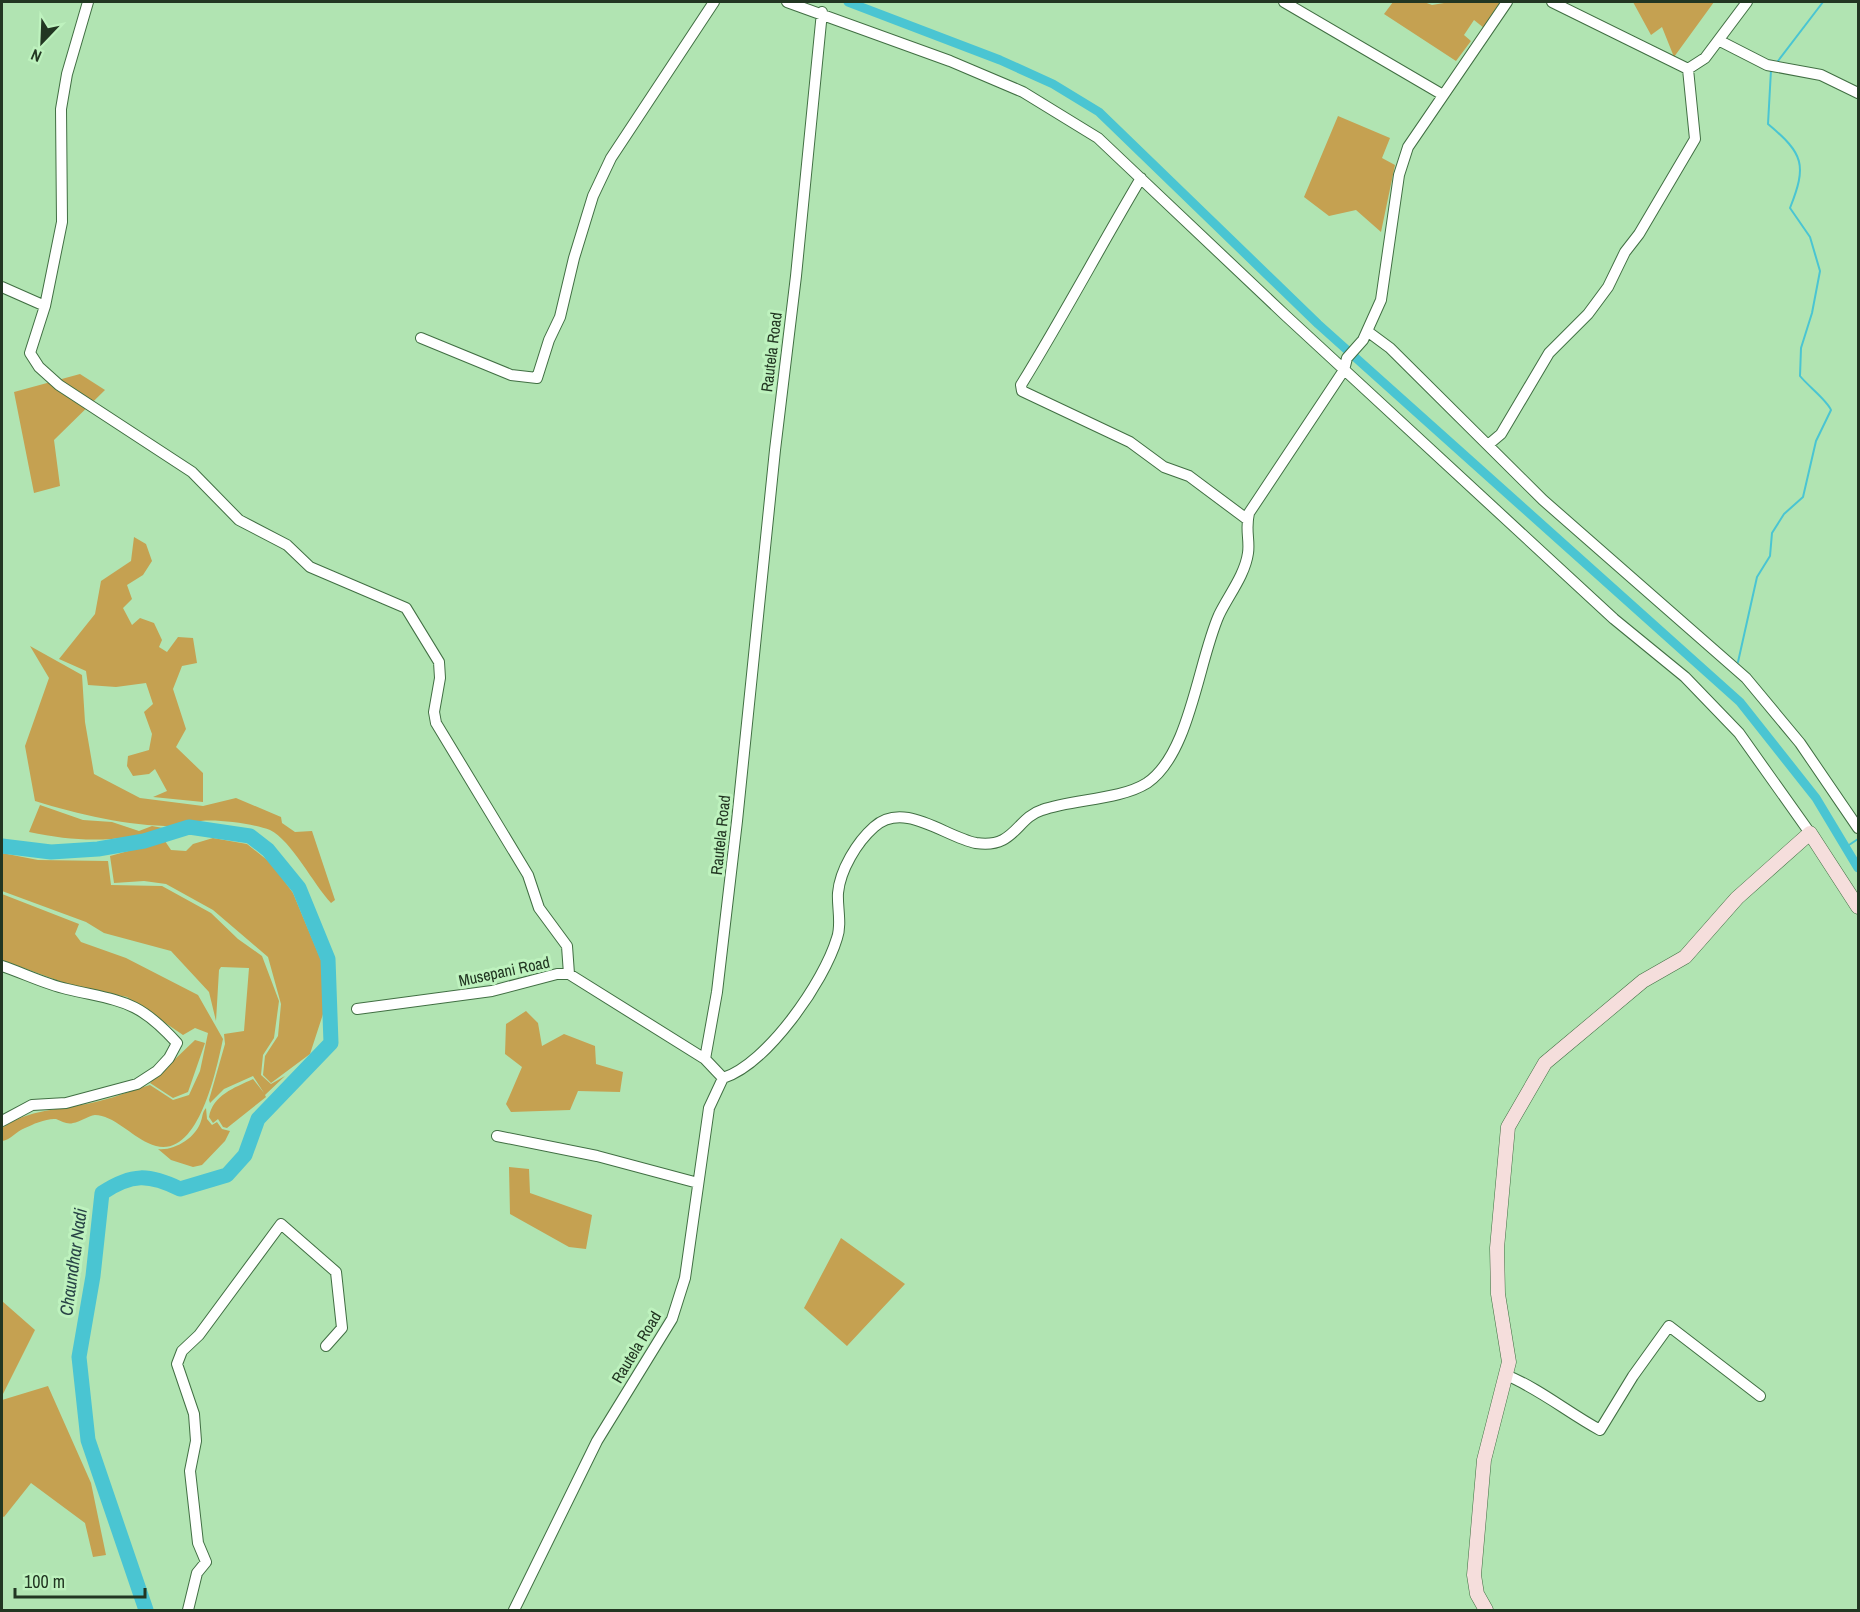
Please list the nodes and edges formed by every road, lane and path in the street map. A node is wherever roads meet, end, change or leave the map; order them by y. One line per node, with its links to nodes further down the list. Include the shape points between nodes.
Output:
1 (88, 2): 15 (street, via 61,110 62,222)
2 (714, 2): 17 (street, via 611,158 593,196 560,317 537,378 511,375)
3 (787, 2): 8 (street)
4 (1284, 2): 12 (street)
5 (1507, 2): 12 (street)
6 (1552, 2): 10 (street)
7 (1747, 2): 9 (street)
8 (822, 12): 13 (street, via 1023,92 1098,138); 27 (street, Rautela Road, via 736,831)
9 (1719, 41): 10 (street, via 1705,58); 11 (street, via 1767,65 1821,75)
10 (1688, 69): 19 (street, via 1695,139 1625,252 1608,287 1588,315 1549,352 1501,434)
11 (1858, 93)
12 (1443, 95): 16 (street, via 1408,147 1399,175 1381,300)
13 (1141, 178): 18 (street); 20 (street, via 1021,385 1022,391 1130,442 1164,467 1189,476)
14 (2, 287): 15 (street)
15 (45, 306): 25 (street, via 30,353 58,385 192,472 239,520 287,545 309,567 406,608 439,662 436,723 528,875 539,909 567,946)
16 (1365, 335): 18 (street, via 1347,358); 19 (street, via 1390,348)
17 (421, 338)
18 (1344, 370): 20 (street); 22 (street, via 1614,619 1685,677 1739,733)
19 (1488, 445): 21 (street, via 1543,500 1746,678 1800,743)
20 (1248, 520): 28 (street, via 1248,553 1218,616 1175,749 1161,772 1144,785 1038,811 1012,835 993,844 975,842 908,817 890,818 876,825 858,845 844,871 838,891 838,937 825,966 794,1017 759,1057 736,1074)
21 (1858, 828)
22 (1810, 833): 23 (street); 33 (street, via 1737,898 1685,957 1643,981 1545,1063 1508,1127 1497,1248 1498,1294 1509,1362)
23 (1858, 907)
24 (2, 966): 29 (street, via 65,989 114,998 136,1007 177,1043 157,1071 137,1084 66,1103 32,1105)
25 (569, 974): 26 (street, Musepani Road, via 492,991); 27 (street, Musepani Road)
26 (357, 1009)
27 (705, 1059): 28 (street)
28 (723, 1078): 31 (street, Rautela Road, via 709,1108)
29 (2, 1121)
30 (497, 1136): 31 (street, via 597,1156)
31 (699, 1183): 36 (street, Rautela Road, via 685,1278 672,1319 597,1441)
32 (326, 1346): 35 (street, via 342,1328 336,1272 281,1224 199,1335 182,1351 177,1364 194,1414 196,1442 190,1471 198,1543 206,1562 197,1573)
33 (1506, 1375): 34 (street, via 1533,1386 1600,1430 1669,1326); 37 (street, via 1484,1460 1474,1575 1477,1594)
34 (1760, 1396)
35 (188, 1611)
36 (514, 1611)
37 (1486, 1611)

